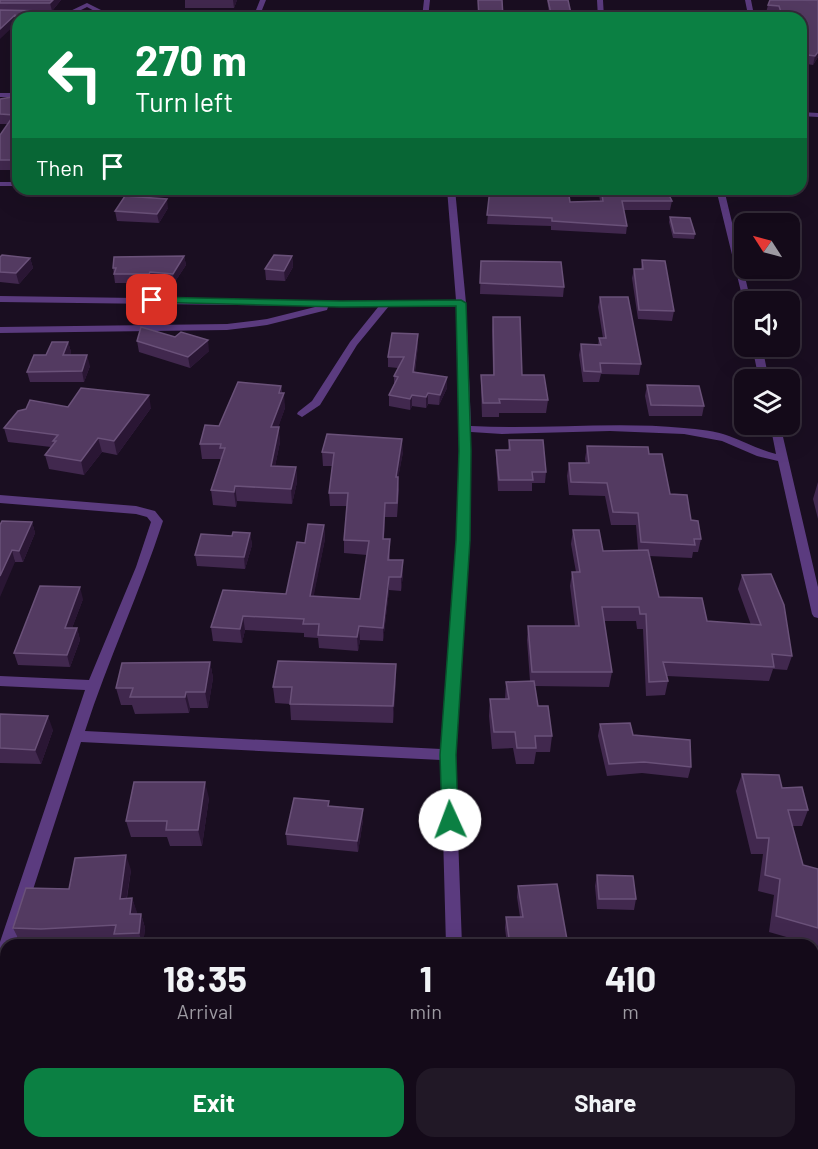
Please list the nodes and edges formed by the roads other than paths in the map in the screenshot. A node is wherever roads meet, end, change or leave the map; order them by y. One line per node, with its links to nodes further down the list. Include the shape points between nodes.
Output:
1 (88, 3): 2 (street)
2 (70, 12)
3 (452, 195): 8 (street)
4 (721, 195): 5 (street)
5 (744, 291)
6 (0, 299): 9 (street)
7 (387, 303): 8 (street); 9 (street); 11 (street, via 353,344 316,404)
8 (461, 303): 12 (street)
9 (341, 304): 10 (street, via 227,327)
10 (0, 330)
11 (302, 414)
12 (466, 429): 14 (street, via 684,431 725,438); 20 (street, via 463,540)
13 (778, 435): 14 (street)
14 (783, 459): 16 (street)
15 (0, 499): 18 (street, via 136,510 151,514 157,521)
16 (818, 614)
17 (0, 681): 18 (street)
18 (93, 685): 19 (street)
19 (76, 736): 20 (street); 21 (street)
20 (448, 755): 22 (street)
21 (8, 939)
22 (454, 939)

